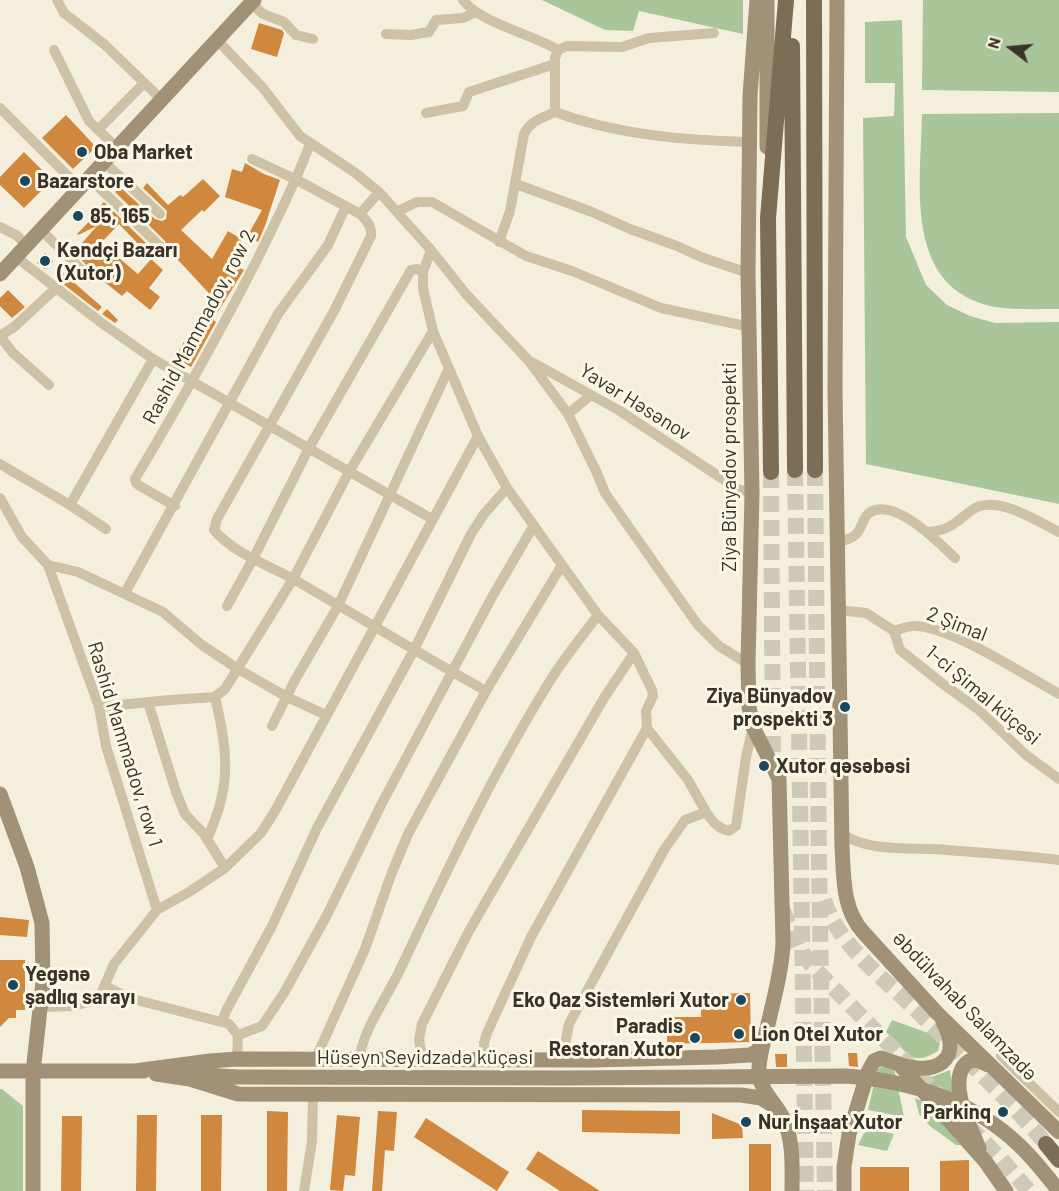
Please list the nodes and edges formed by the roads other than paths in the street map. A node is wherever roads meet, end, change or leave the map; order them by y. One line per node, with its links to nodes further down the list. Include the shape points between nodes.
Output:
1 (57, 0): 18 (street, via 64,13 104,44)
2 (463, 0): 10 (street)
3 (758, 0): 24 (street, Ziya Bünyadov prospekti)
4 (766, 0): 37 (street)
5 (786, 0): 37 (main road, Ziya Bünyadov prospekti)
6 (791, 0): 65 (main road)
7 (814, 0): 66 (main road)
8 (837, 0): 80 (street)
9 (252, 2): 13 (street, via 263,14 284,22 296,35); 14 (street)
10 (476, 12): 12 (street, via 464,18 436,20 429,32); 16 (street)
11 (714, 33): 16 (street, via 649,38 622,47 567,46)
12 (386, 34)
13 (313, 39)
14 (217, 40): 19 (street); 25 (street)
15 (54, 50): 23 (street, via 89,121)
16 (558, 50): 17 (street)
17 (555, 64): 21 (street); 22 (street, via 470,92 463,106)
18 (144, 83): 19 (street); 23 (street)
19 (161, 99): 26 (street)
20 (0, 108): 30 (street)
21 (555, 112): 24 (street, via 629,133); 31 (street, via 528,127 524,134)
22 (426, 114)
23 (98, 130): 26 (street)
24 (749, 142): 46 (street, Ziya Bünyadov prospekti)
25 (310, 144): 29 (street, Rashid Mammadov, row 2); 32 (street)
26 (117, 148): 28 (street)
27 (252, 159): 29 (street)
28 (104, 162): 30 (street); 35 (street)
29 (297, 180): 33 (street); 56 (street, Rashid Mammadov, row 2)
30 (85, 184): 39 (street); 42 (street)
31 (516, 184): 40 (street); 46 (street)
32 (379, 192): 34 (street); 36 (street)
33 (346, 206): 36 (street); 59 (street, via 328,246 278,314)
34 (398, 211): 40 (street, via 417,202 432,202); 43 (street)
35 (160, 214)
36 (360, 214): 61 (street, via 372,230 371,236)
37 (768, 218): 68 (main road, Ziya Bünyadov prospekti)
38 (0, 227): 41 (street)
39 (41, 230): 41 (street); 48 (street)
40 (499, 242): 50 (street, via 662,308)
41 (27, 245): 44 (street)
42 (160, 246)
43 (431, 250): 45 (street); 54 (street, via 466,294)
44 (16, 257): 47 (street); 49 (street)
45 (423, 272): 51 (street); 63 (street, via 411,270)
46 (748, 273): 50 (street, Ziya Bünyadov prospekti)
47 (0, 274)
48 (90, 278)
49 (56, 288): 52 (street); 53 (street)
50 (750, 327): 70 (street, Ziya Bünyadov prospekti)
51 (433, 331): 55 (street); 67 (street)
52 (0, 336): 57 (street)
53 (153, 359): 56 (street); 73 (street)
54 (530, 361): 58 (street, Yavər Həsənov); 60 (street)
55 (449, 368): 62 (street); 71 (street)
56 (192, 383): 59 (street); 74 (street, Rashid Mammadov, row 2, via 135,479 140,486)
57 (49, 386)
58 (591, 395): 60 (street); 70 (street, Yavər Həsənov, via 738,489)
59 (230, 404): 61 (street); 74 (street)
60 (568, 414): 95 (street, via 605,493 698,625 719,646)
61 (270, 427): 63 (street); 82 (street, via 213,527 218,535)
62 (478, 436): 69 (street); 75 (street)
63 (309, 448): 67 (street); 82 (street)
64 (0, 464): 73 (street)
65 (795, 470)
66 (815, 470)
67 (349, 472): 71 (street); 85 (street)
68 (771, 472)
69 (507, 488): 76 (street); 93 (street, via 471,534)
70 (752, 493): 95 (street, Ziya Bünyadov prospekti)
71 (389, 496): 75 (street); 88 (street)
72 (0, 498): 83 (street, Rashid Mammadov, row 1, via 22,537)
73 (70, 505): 77 (street)
74 (175, 506): 86 (street)
75 (432, 519): 91 (street)
76 (534, 525): 84 (street); 97 (street)
77 (106, 529)
78 (927, 532): 79 (street, via 944,530 973,509 986,506 1008,507); 80 (street, via 897,512 879,508 866,515 854,536); 81 (street)
79 (1059, 532)
80 (837, 543): 89 (street)
81 (955, 558)
82 (253, 559): 85 (street); 87 (street)
83 (48, 565): 86 (street, via 78,572); 103 (street, Rashid Mammadov, row 1)
84 (562, 565): 90 (street); 98 (street)
85 (293, 579): 88 (street); 96 (street)
86 (125, 593): 96 (street, via 163,612)
87 (227, 606)
88 (338, 606): 91 (street); 100 (street)
89 (838, 610): 92 (street, via 866,613); 111 (street)
90 (598, 615): 94 (street); 128 (street, via 546,687 488,788 365,1038)
91 (375, 628): 93 (street); 104 (street)
92 (894, 631): 99 (street, 2 Şimal, via 914,626 929,628 966,642); 108 (street, 1-ci Şimal küçesi, via 900,650 979,710 1026,755)
93 (414, 650): 97 (street); 119 (street, via 317,828)
94 (634, 653): 107 (street, via 652,690 646,711); 129 (street, via 469,931 422,1024 419,1040)
95 (747, 664): 106 (street, Ziya Bünyadov prospekti)
96 (238, 669): 100 (street); 101 (street)
97 (452, 672): 98 (street); 121 (street, via 284,993 262,1026)
98 (486, 691): 124 (street, via 408,834 365,948)
99 (1059, 694)
100 (287, 697): 104 (street); 105 (street)
101 (215, 698): 102 (street); 112 (street, via 226,763 222,799)
102 (148, 702): 103 (street); 112 (street, via 185,814)
103 (99, 707): 115 (street, Rashid Mammadov, row 1, via 106,746)
104 (326, 716): 114 (street, via 261,833)
105 (272, 726)
106 (753, 727): 110 (street, via 736,826 724,830); 120 (street, Ziya Bünyadov prospekti, via 779,779 781,792 782,959)
107 (647, 728): 110 (street, via 688,780); 125 (street, via 531,937 487,1033)
108 (1059, 779)
109 (0, 794): 117 (street, via 40,910)
110 (706, 812): 126 (street, via 685,820 655,867 569,1024)
111 (843, 834): 113 (street, via 882,846); 118 (street, Əbdülvahab Salamzadə, via 848,905 858,926)
112 (207, 840): 114 (street)
113 (1058, 861)
114 (225, 868): 115 (street)
115 (157, 910): 116 (street, via 114,964)
116 (105, 986): 117 (street, via 99,996 84,1004); 119 (street, via 129,998)
117 (40, 1006): 133 (street)
118 (938, 1013): 130 (street, Əbdülvahab Salamzadə); 131 (street, via 950,1038 946,1059 928,1069)
119 (222, 1022): 121 (street)
120 (768, 1026): 122 (street, via 754,1053); 138 (street, via 759,1074 762,1087)
121 (237, 1035): 123 (street)
122 (717, 1057): 127 (street); 137 (street, via 701,1062)
123 (237, 1059): 124 (street); 134 (street)
124 (315, 1060): 128 (street)
125 (484, 1060): 126 (street); 129 (street)
126 (566, 1060): 127 (street)
127 (593, 1060): 136 (street, via 613,1064 620,1079 611,1094)
128 (359, 1061): 129 (street)
129 (423, 1061)
130 (997, 1062): 139 (street); 140 (street, Əbdülvahab Salamzadə); 142 (street, via 969,1061 959,1080 966,1118)
131 (899, 1064): 142 (street); 146 (street, via 878,1059 868,1072 846,1146)
132 (0, 1071): 133 (street)
133 (33, 1071): 134 (street); 143 (street)
134 (135, 1071): 135 (street, via 190,1079 230,1093); 148 (street, Hüseyn Seyidzadə küçəsi, bridge, via 227,1077 875,1079 915,1087 974,1112 1020,1146)
135 (313, 1095): 136 (street); 144 (street, via 312,1141)
136 (594, 1095): 137 (street)
137 (698, 1095): 138 (street, via 755,1096)
138 (777, 1109): 145 (street, via 790,1145)
139 (1059, 1112)
140 (1053, 1138): 141 (main road, Əbdülvahab Salamzadə)
141 (1059, 1160)
142 (985, 1161): 147 (street)
143 (33, 1191)
144 (304, 1191)
145 (792, 1191)
146 (844, 1191)
147 (1006, 1191)
148 (1059, 1191)

